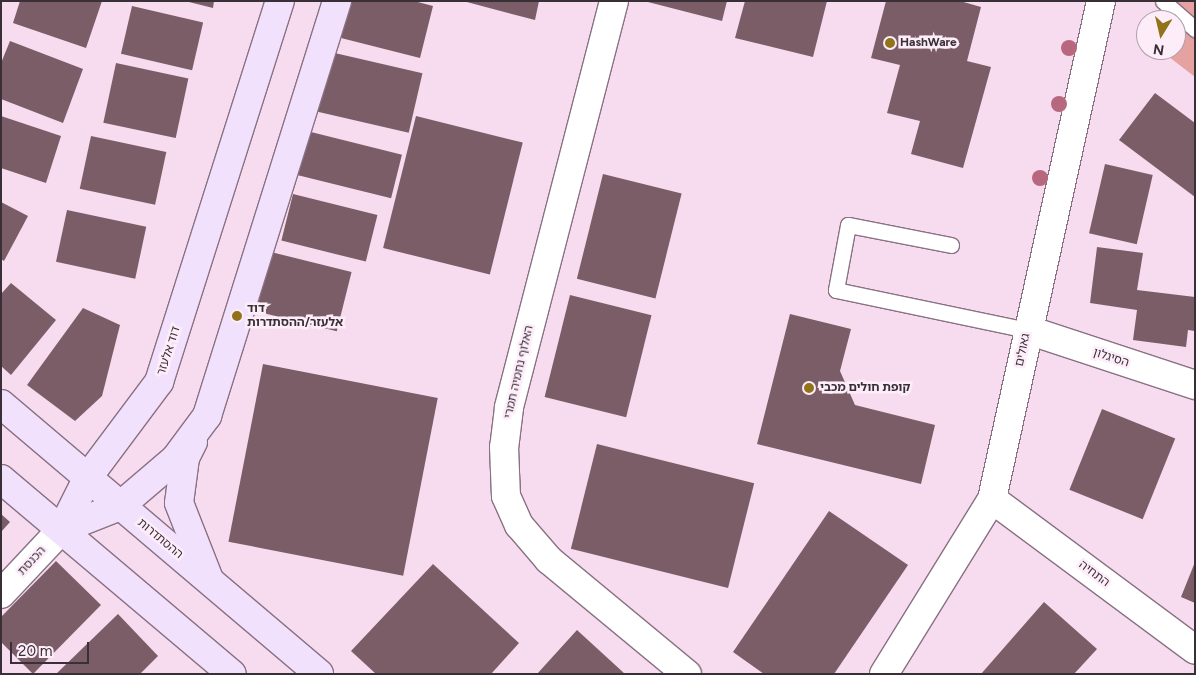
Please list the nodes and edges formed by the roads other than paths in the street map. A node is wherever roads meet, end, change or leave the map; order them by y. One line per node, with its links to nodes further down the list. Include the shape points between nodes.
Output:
1 (280, 1): 12 (street, דוד אלעזר, via 159,382)
2 (337, 1): 11 (street)
3 (614, 1): 22 (street, האלוף נחמיה תמרי, via 509,408 504,447 506,496 519,525 550,560)
4 (1101, 1): 8 (street, גאולים)
5 (1162, 1): 6 (lane)
6 (1195, 29)
7 (951, 245): 8 (lane, via 848,225 836,290)
8 (1028, 330): 9 (street, הסיגלון); 14 (street, גאולים)
9 (1195, 385)
10 (1, 404): 12 (street, ההסתדרות)
11 (206, 416): 15 (street, via 175,459); 17 (street, via 184,458 179,503)
12 (88, 477): 15 (street, ההסתדרות); 16 (street, דוד אלעזר)
13 (1, 479): 16 (street)
14 (992, 499): 19 (street, התחיה); 23 (street, גאולים)
15 (120, 506): 16 (street); 17 (street, ההסתדרות)
16 (62, 529): 18 (street, הכנסת); 20 (street)
17 (209, 580): 21 (street, ההסתדרות)
18 (1, 594)
19 (1195, 650)
20 (232, 674)
21 (319, 674)
22 (687, 674)
23 (884, 674)

